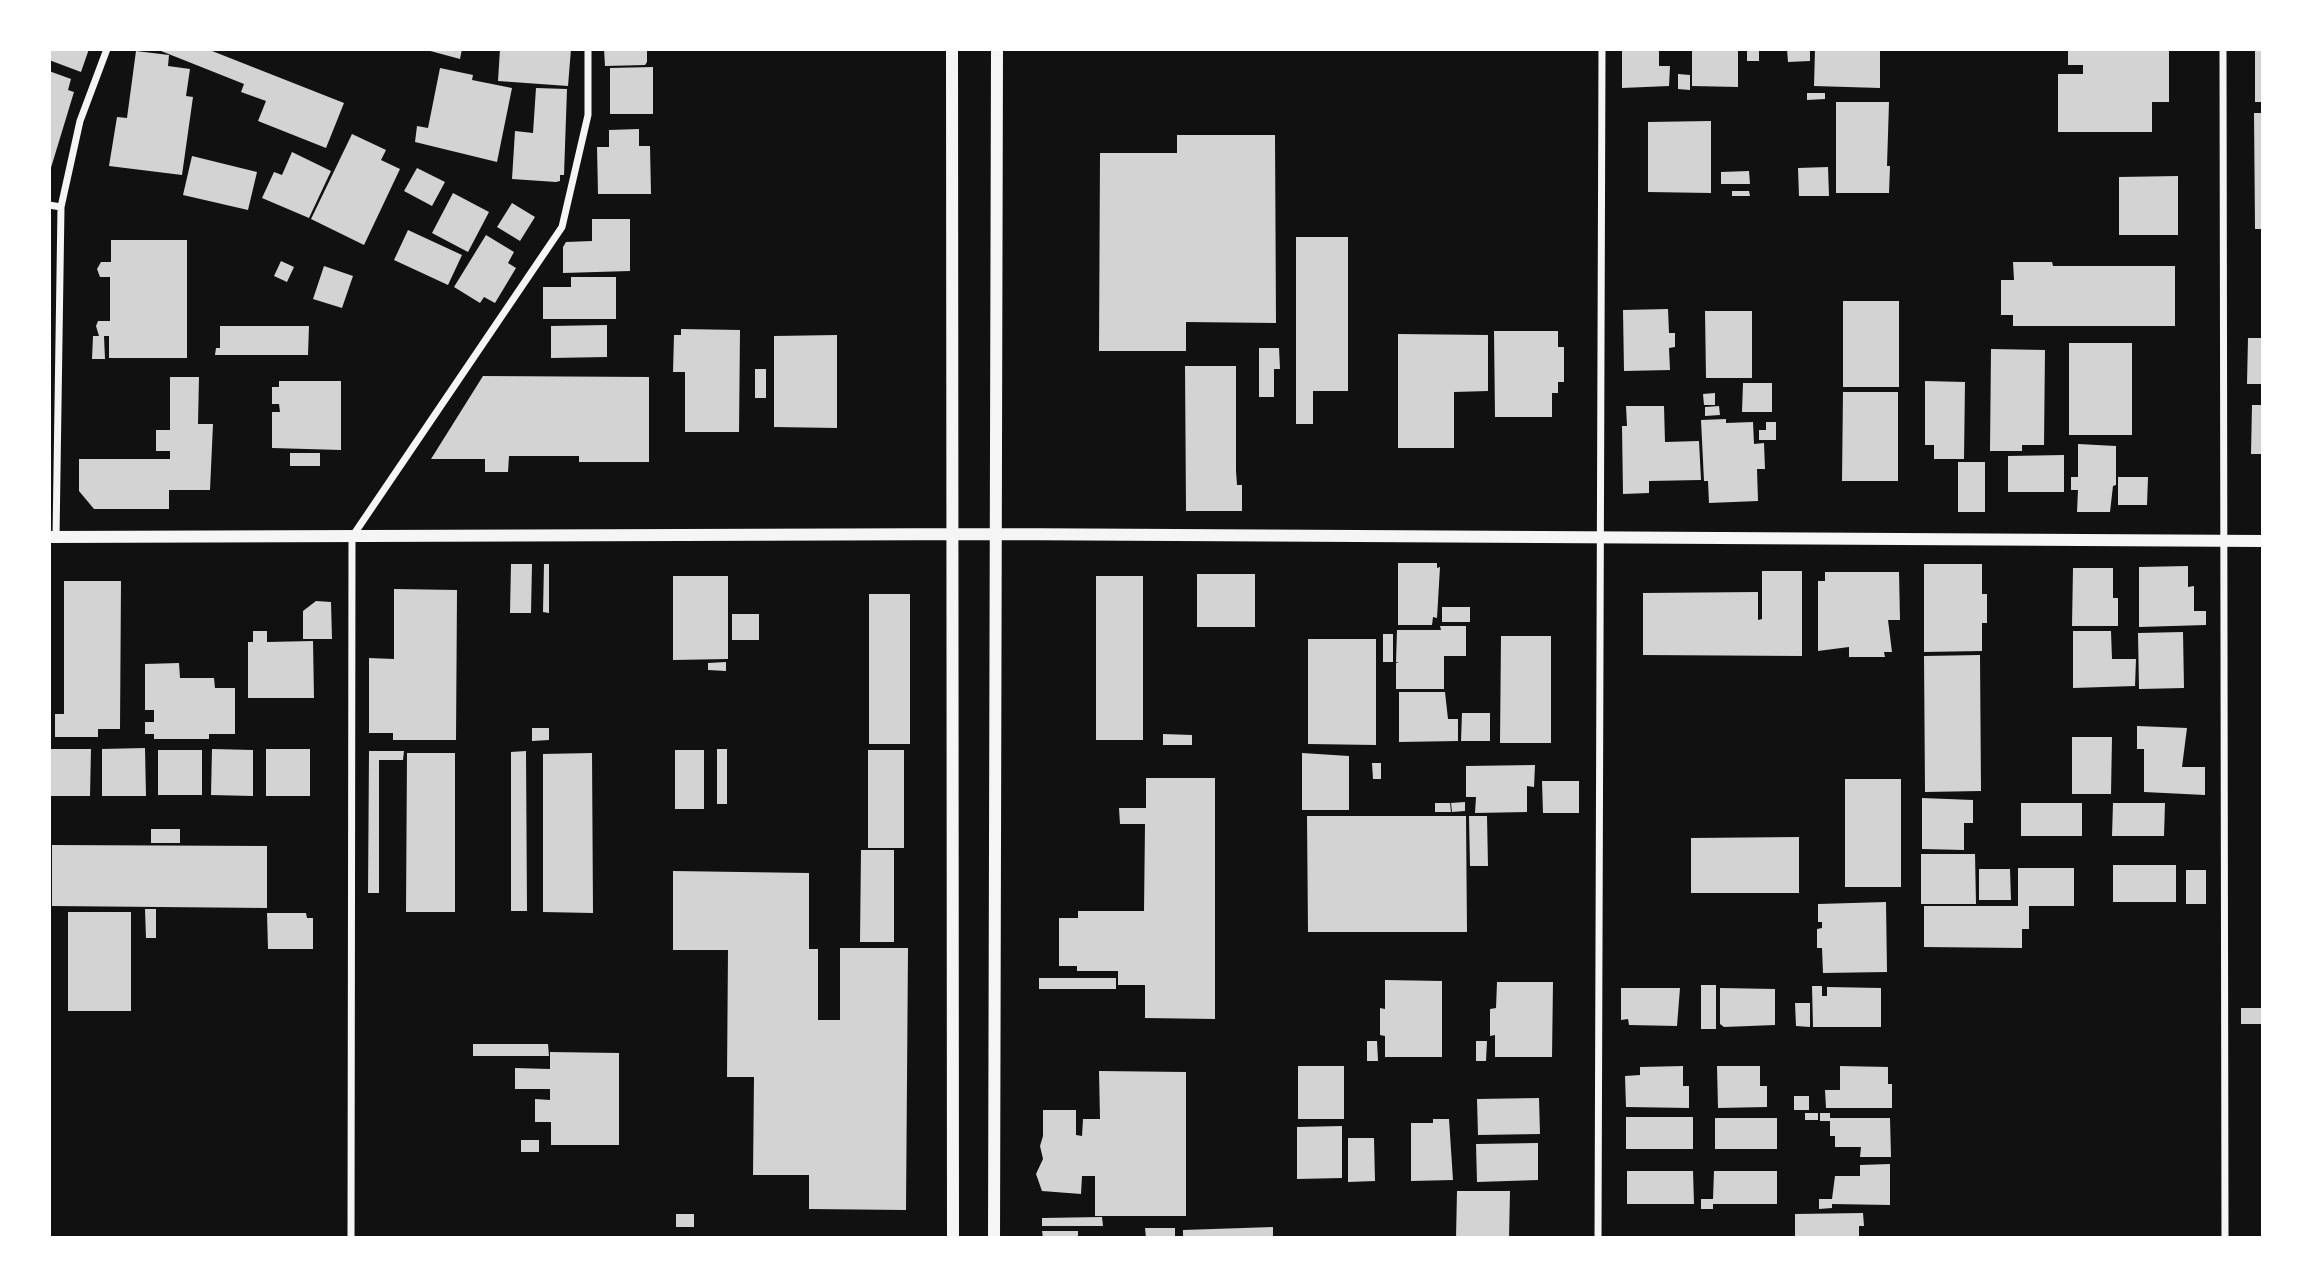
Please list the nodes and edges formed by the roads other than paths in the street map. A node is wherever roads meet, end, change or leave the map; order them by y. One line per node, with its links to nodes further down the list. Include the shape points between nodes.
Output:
1 (107, 49): 8 (street, via 79,121)
2 (588, 49): 12 (street, via 588,115 562,227)
3 (952, 49): 9 (street)
4 (997, 49): 10 (street)
5 (1602, 49): 13 (street)
6 (2223, 49): 14 (street)
7 (49, 205): 8 (street)
8 (61, 207): 11 (street)
9 (953, 534): 10 (street); 12 (street); 17 (street)
10 (995, 534): 13 (street); 18 (street)
11 (53, 537): 12 (street)
12 (352, 537): 16 (street)
13 (1600, 538): 14 (street); 19 (street)
14 (2224, 541): 15 (street); 20 (street)
15 (2263, 541)
16 (351, 1238)
17 (953, 1238)
18 (994, 1238)
19 (1598, 1238)
20 (2225, 1238)

